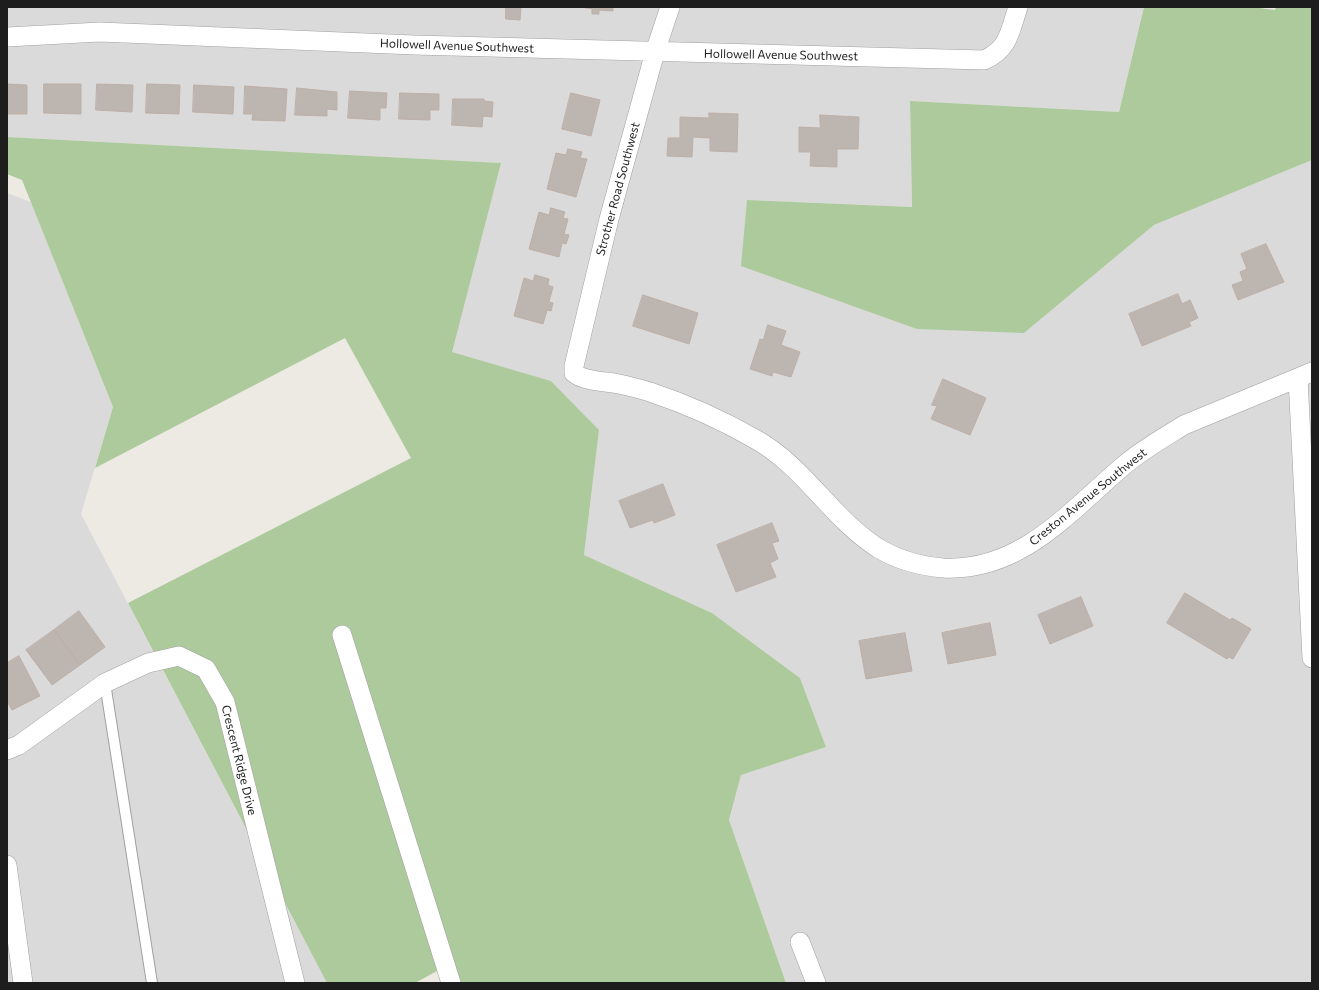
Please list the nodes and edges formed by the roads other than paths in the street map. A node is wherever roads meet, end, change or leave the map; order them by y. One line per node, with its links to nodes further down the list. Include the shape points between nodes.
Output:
1 (670, 7): 4 (street, Strother Road Southwest)
2 (1018, 7): 4 (street, Hollowell Avenue Southwest, via 1006,42 996,55 984,60)
3 (7, 37): 4 (street, Hollowell Avenue Southwest, via 100,32)
4 (655, 52): 5 (street, Strother Road Southwest, via 609,220)
5 (574, 373): 6 (street, Creston Avenue Southwest, via 580,377 650,392 731,426 758,440 783,459 853,528 878,547 900,559 927,567 956,568 989,563 1024,548 1045,534 1124,465 1166,436 1184,425)
6 (1305, 375): 8 (street)
7 (342, 635): 17 (street)
8 (1312, 658)
9 (105, 683): 10 (street, Crescent Ridge Drive); 15 (lane); 16 (street, Crescent Ridge Drive, via 148,663 179,656 206,669 225,702)
10 (13, 747): 11 (street)
11 (7, 766)
12 (7, 865): 14 (street)
13 (800, 942): 18 (street)
14 (23, 983)
15 (152, 983)
16 (295, 983)
17 (452, 983)
18 (816, 983)

